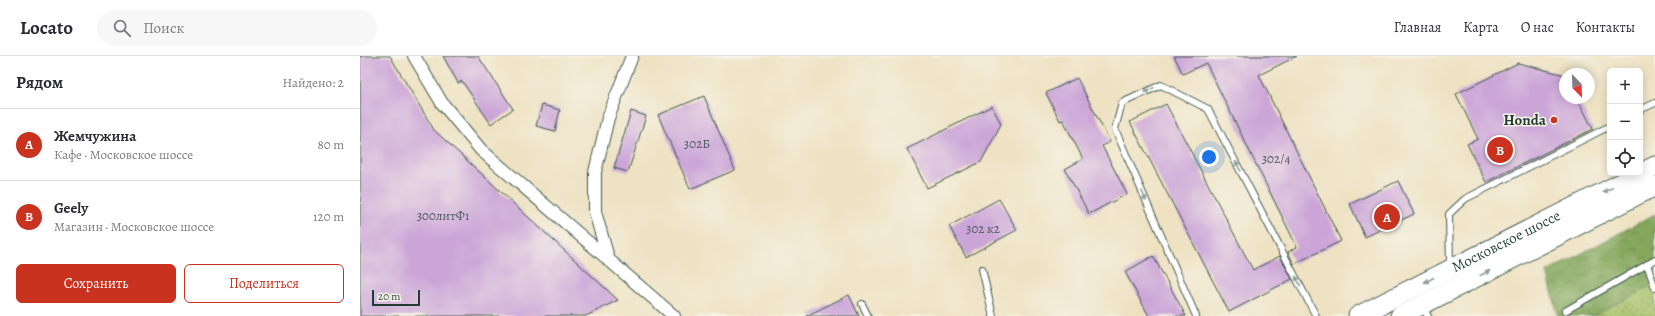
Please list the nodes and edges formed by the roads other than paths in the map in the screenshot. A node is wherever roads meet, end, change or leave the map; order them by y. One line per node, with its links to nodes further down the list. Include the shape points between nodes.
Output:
1 (414, 56): 9 (street, via 442,103 481,150)
2 (632, 56): 9 (street, via 608,118 595,172 595,212)
3 (1655, 103): 4 (lane)
4 (1643, 109)
5 (1607, 128): 12 (lane, via 1465,200 1449,214)
6 (1655, 166): 12 (main road, Московское шоссе, one-way to 12)
7 (1655, 186): 15 (main road, Московское шоссе, one-way to 7)
8 (1655, 260): 10 (lane)
9 (609, 261): 17 (street)
10 (1647, 264): 13 (lane); 16 (lane)
11 (982, 269): 19 (lane)
12 (1450, 270): 22 (main road, Московское шоссе, one-way to 22)
13 (1655, 288)
14 (862, 304): 18 (lane)
15 (1424, 311): 23 (main road, Московское шоссе)
16 (1564, 311)
17 (674, 316)
18 (868, 316)
19 (993, 316)
20 (1196, 316): 21 (lane, one-way to 20, via 1208,109 1160,85 1122,103 1115,129)
21 (1316, 316)
22 (1358, 316)
23 (1400, 316)

